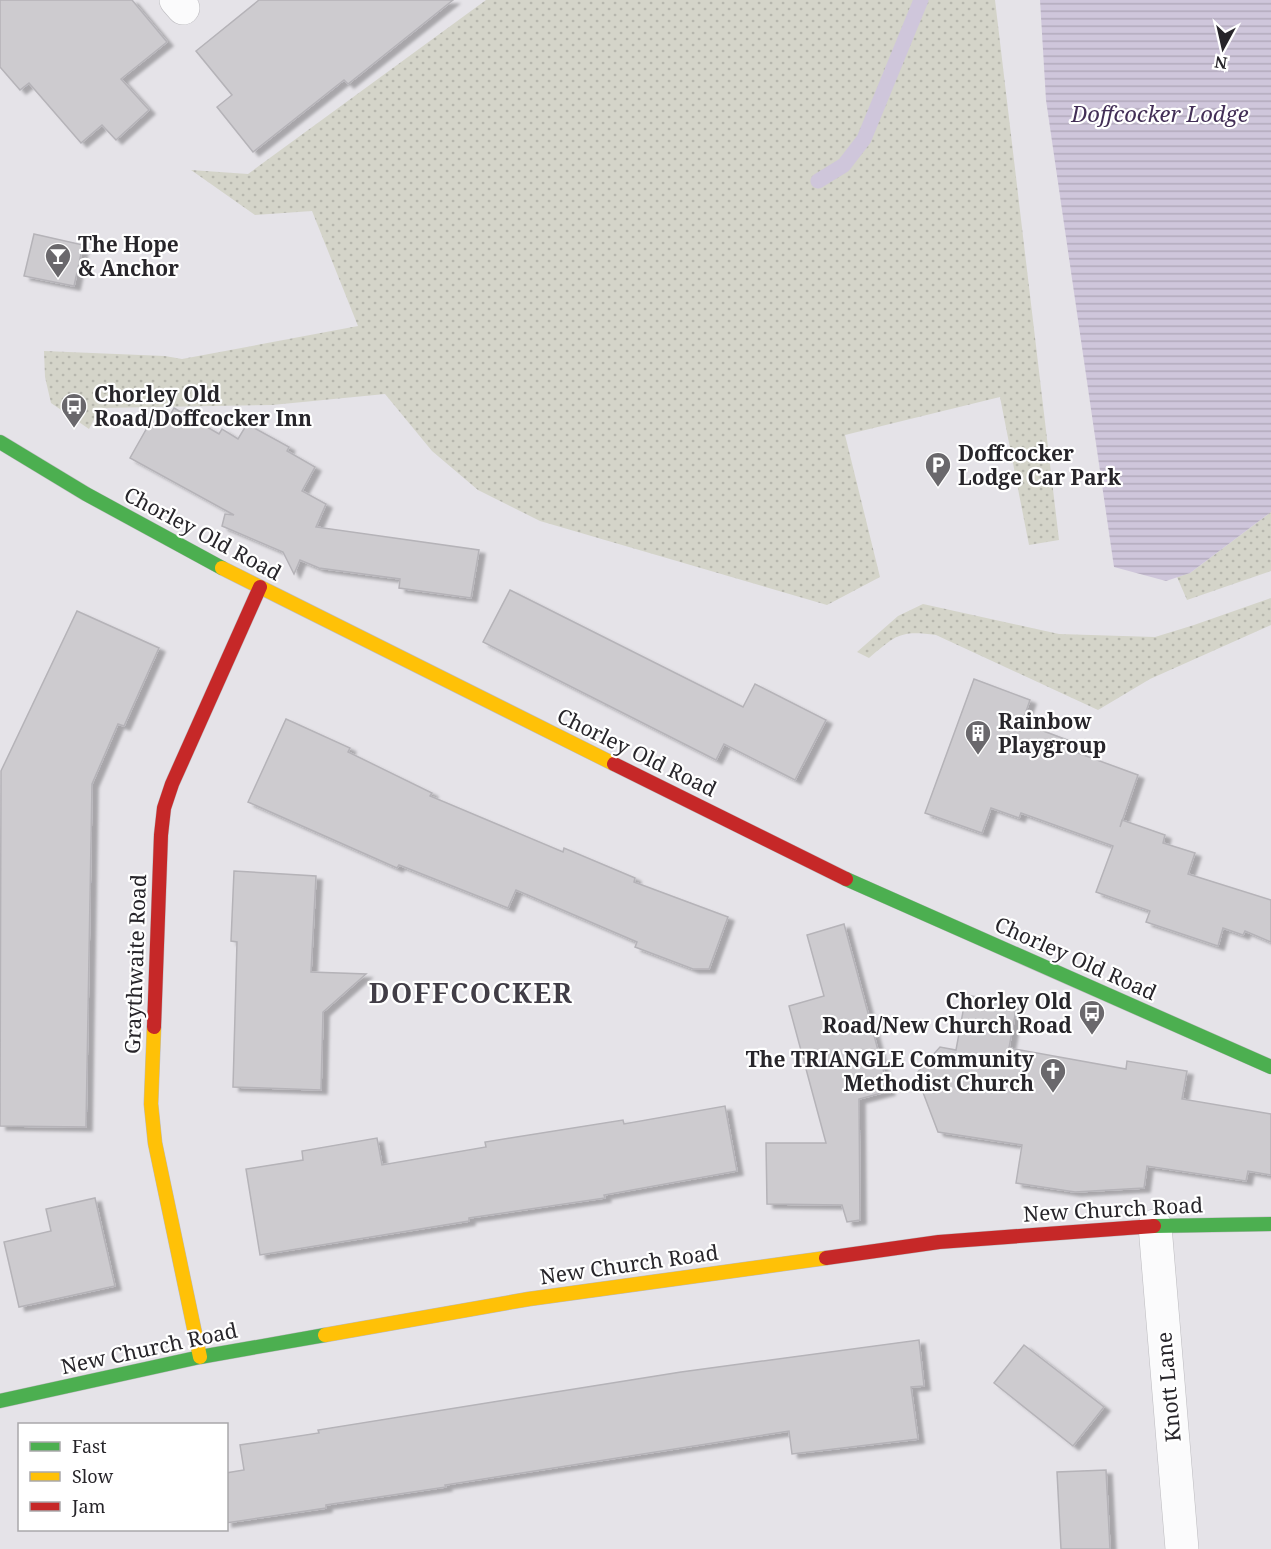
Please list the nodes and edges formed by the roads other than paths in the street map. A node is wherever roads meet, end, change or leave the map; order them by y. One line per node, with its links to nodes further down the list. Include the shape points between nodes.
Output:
1 (0, 442): 2 (street, Chorley Old Road, via 92,498)
2 (260, 587): 3 (street, Chorley Old Road, via 865,888); 6 (street, Graythwaite Road, via 172,784 160,835 151,1104 155,1143)
3 (1271, 1067)
4 (1271, 1224): 5 (street, New Church Road)
5 (1155, 1226): 6 (street, New Church Road, via 939,1242 529,1299); 8 (street, Knott Lane)
6 (200, 1357): 7 (street, New Church Road)
7 (0, 1401)
8 (1182, 1549)

